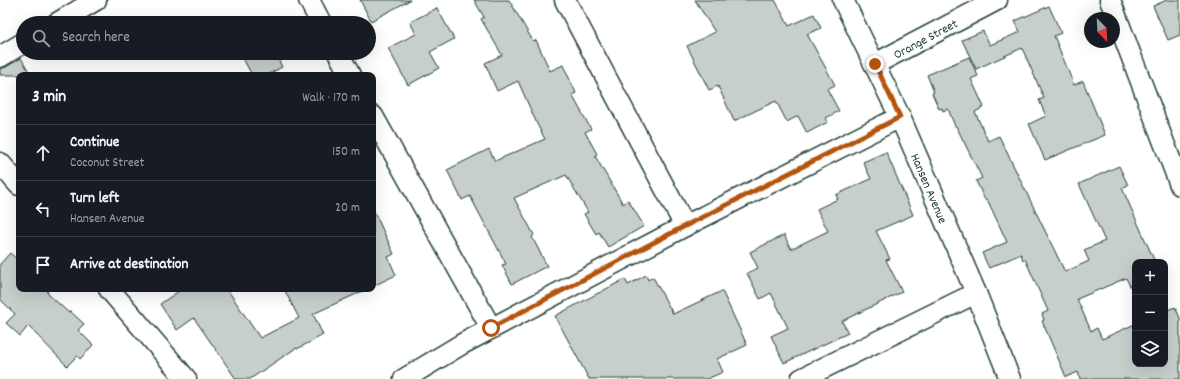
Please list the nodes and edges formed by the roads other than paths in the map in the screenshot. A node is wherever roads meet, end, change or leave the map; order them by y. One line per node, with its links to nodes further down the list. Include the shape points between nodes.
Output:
1 (96, 0): 7 (street)
2 (309, 0): 8 (street)
3 (565, 0): 19 (street)
4 (843, 0): 12 (street, Hansen Avenue)
5 (997, 0): 12 (street, Orange Street)
6 (1110, 0): 18 (street)
7 (69, 16)
8 (318, 16)
9 (16, 47): 10 (street)
10 (0, 57)
11 (342, 60): 13 (street)
12 (875, 64): 14 (street, Hansen Avenue)
13 (348, 72)
14 (900, 117): 19 (street); 21 (street, Hansen Avenue)
15 (376, 121): 22 (street)
16 (0, 163): 17 (street)
17 (16, 182)
18 (1180, 185)
19 (685, 226): 22 (street)
20 (112, 292): 23 (street)
21 (976, 293): 25 (street); 26 (street, Hansen Avenue)
22 (491, 328): 24 (street)
23 (186, 379)
24 (404, 379)
25 (802, 379)
26 (1010, 379)

